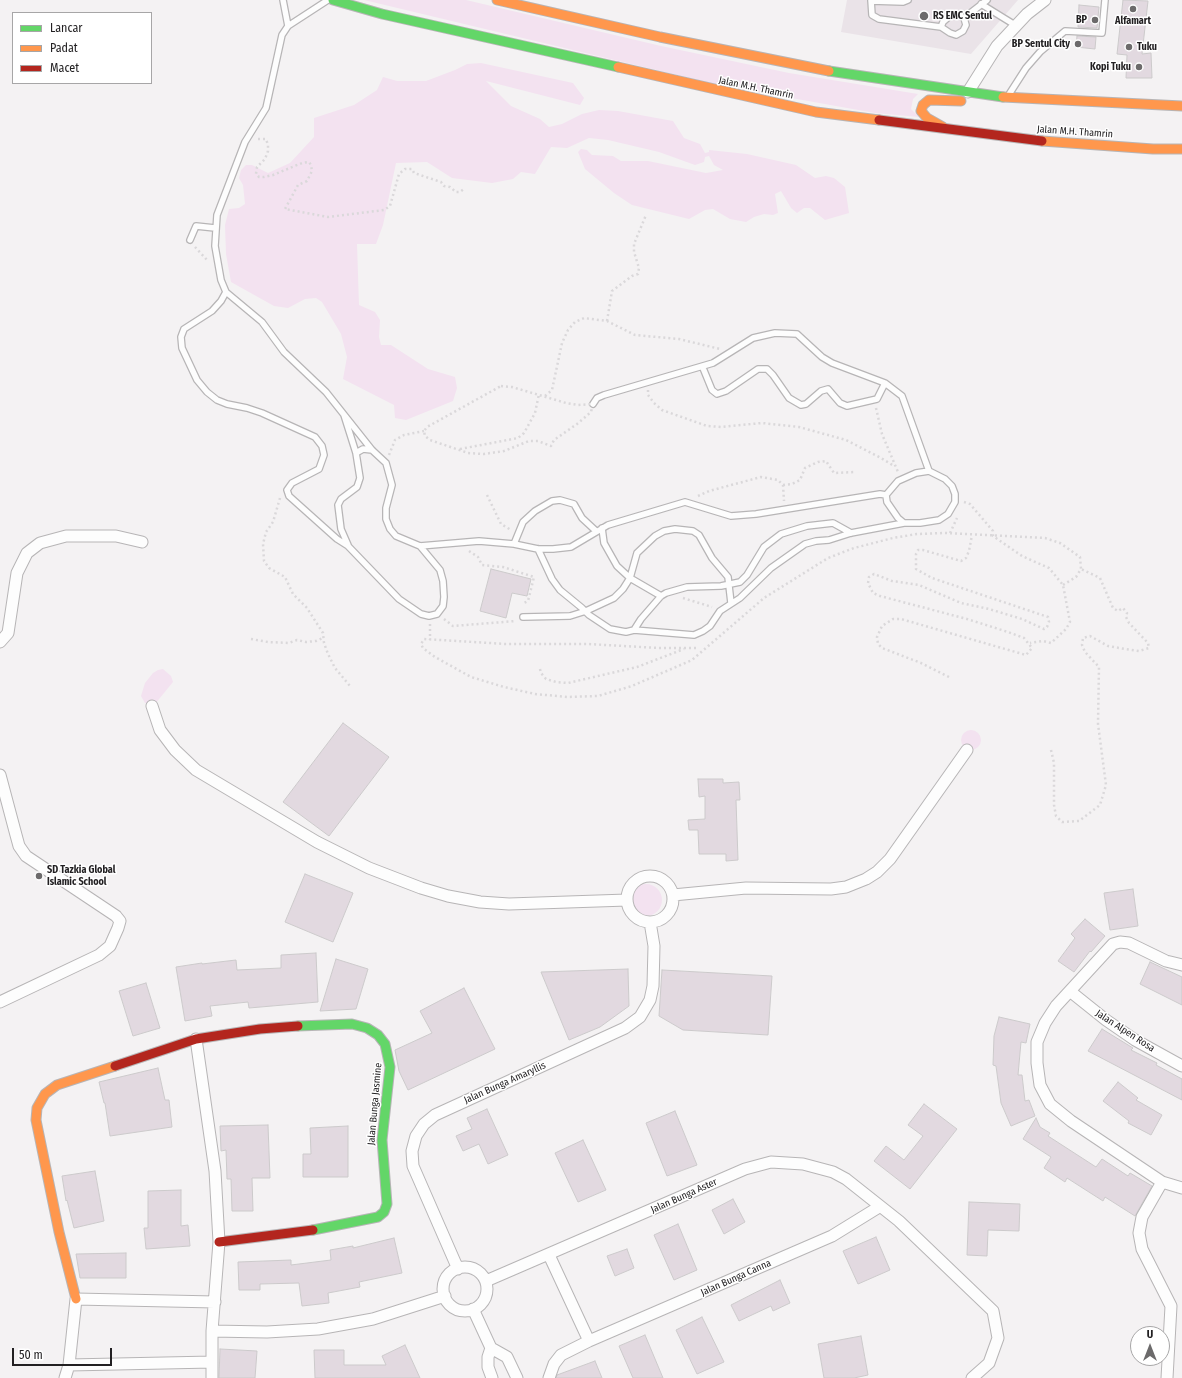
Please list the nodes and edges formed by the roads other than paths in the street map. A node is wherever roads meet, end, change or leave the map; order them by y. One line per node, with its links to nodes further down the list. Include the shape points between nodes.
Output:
1 (283, 0): 12 (lane)
2 (328, 0): 12 (lane)
3 (333, 0): 17 (main road, Jalan M.H. Thamrin, via 382,14 816,112)
4 (497, 0): 14 (main road, via 809,68)
5 (908, 0): 8 (lane)
6 (1045, 0): 11 (street)
7 (1105, 0): 15 (lane, via 1102,33 1065,31 1026,68)
8 (871, 1): 13 (lane, via 872,15 879,19)
9 (985, 1): 10 (lane); 11 (lane)
10 (964, 18): 13 (lane, via 957,14 951,15); 13 (lane, via 966,25 963,31 956,35)
11 (1015, 25): 14 (street, via 997,46)
12 (288, 26): 19 (lane, via 282,35 266,108 245,142 217,215)
13 (941, 27)
14 (968, 92): 15 (main road)
15 (1007, 98): 16 (main road); 17 (main road, via 984,103 929,100 923,105 921,111 927,118 944,127)
16 (1182, 106)
17 (968, 132): 18 (main road, Jalan M.H. Thamrin, via 1051,142)
18 (1182, 149)
19 (215, 228): 20 (lane, via 196,226); 21 (lane, via 215,246 221,280)
20 (190, 240)
21 (226, 292): 25 (lane, via 262,322 284,352); 36 (lane, via 212,311 184,328 181,337 182,348 197,380 217,400 247,408 315,437 322,446 324,455 319,470 292,483 287,490 302,510)
22 (703, 368): 23 (lane, via 753,338 775,332 797,334 832,363); 23 (lane, via 712,390 717,394 726,391 758,369 767,369 789,398 801,405 828,389 840,403 847,406 877,399); 24 (lane, via 686,370 604,395 597,398)
23 (885, 383): 28 (lane, via 902,396)
24 (593, 404)
25 (343, 412): 26 (lane); 27 (lane)
26 (372, 450): 27 (lane, via 363,449); 37 (lane, via 386,463 392,485 386,508 386,520 390,529 396,536)
27 (356, 453): 36 (lane, via 360,478 357,487 341,499 338,505 341,529)
28 (929, 471): 29 (lane, via 916,473 898,481); 30 (lane, via 945,479 952,486 955,499 952,508 939,520)
29 (886, 495): 30 (lane, via 898,518); 31 (lane, via 731,516 686,502 624,519)
30 (904, 523): 33 (lane)
31 (602, 528): 32 (lane); 39 (lane, via 608,554)
32 (596, 531): 35 (lane, via 582,518 574,504 560,500 552,501 523,522); 38 (lane, via 571,547)
33 (850, 533): 40 (lane, via 833,523 807,526 782,534 764,547 740,582); 42 (lane, via 805,544 771,568 740,598)
34 (142, 542): 46 (street, via 116,536 66,536 40,543 27,553 17,573 8,633)
35 (514, 544): 37 (lane, via 479,541); 38 (lane)
36 (348, 546): 37 (lane, via 399,599 421,614 429,616 437,614 443,606 444,597 440,570)
37 (420, 546)
38 (538, 549): 43 (lane, via 560,590)
39 (630, 578): 40 (lane, via 638,553 646,542 664,531 684,529 699,535 712,558 728,576); 41 (lane); 43 (lane, via 614,598)
40 (729, 584): 41 (lane, via 687,587); 42 (lane)
41 (663, 594): 45 (lane)
42 (731, 603): 45 (lane, via 720,611 710,626 694,635)
43 (586, 611): 44 (lane, via 570,616); 45 (lane, via 610,628 626,632)
44 (523, 618)
45 (634, 630)
46 (0, 642)
47 (152, 706): 51 (street, via 160,730 175,750 196,770 317,842 369,868 421,888 480,902 509,904)
48 (967, 750): 50 (street, via 890,859 866,879 846,887 832,889 746,888)
49 (0, 775): 55 (street, via 19,846 26,856 120,921 110,946 99,955)
50 (673, 895): 51 (street, via 663,879 657,876 644,876 630,888); 52 (street, via 668,914)
51 (627, 900): 52 (street, via 628,907 637,918)
52 (650, 922): 63 (street, Jalan Bunga Amaryllis, via 654,946 653,986 650,1000 640,1017 625,1028 435,1115 424,1124 416,1136 412,1152 413,1166)
53 (1182, 965): 54 (street, via 1166,961 1129,943 1120,942 1113,944)
54 (1071, 992): 57 (street, Jalan Alpen Rosa, via 1135,1040); 58 (street, via 1052,1012 1037,1042 1040,1085 1050,1104 1071,1121)
55 (0, 1002)
56 (196, 1039): 61 (street, via 215,1171); 61 (main road, Jalan Bunga Jasmine, via 260,1029 352,1024 367,1028 378,1035 386,1044 389,1053 390,1067 382,1140 387,1204 384,1212 378,1217 307,1231); 66 (main road, Jalan Bunga Jasmine, via 57,1085 45,1094 37,1108 36,1120)
57 (1182, 1066)
58 (1162, 1182): 59 (street); 68 (street, via 1142,1217 1139,1233 1142,1249)
59 (1182, 1188)
60 (880, 1207): 62 (street, Jalan Bunga Aster, via 846,1179 833,1172 802,1164 771,1162 745,1169); 71 (street, Jalan Bunga Canna, via 832,1236); 80 (street, Jalan Bunga Aster, via 993,1311 998,1338 989,1363)
61 (219, 1242): 67 (street)
62 (549, 1255): 64 (street, Jalan Bunga Aster); 71 (street)
63 (458, 1268): 64 (street, via 477,1270); 65 (street, via 444,1283)
64 (486, 1281): 69 (street, via 487,1294 479,1306)
65 (445, 1296): 69 (street, via 460,1310); 70 (street, via 373,1319 318,1329 267,1332)
66 (76, 1299): 67 (street); 74 (street)
67 (215, 1302): 70 (street)
68 (1177, 1307): 81 (street)
69 (473, 1309): 72 (street)
70 (212, 1331): 73 (street)
71 (590, 1341): 79 (street, Jalan Bunga Canna, via 561,1355 554,1364)
72 (491, 1348): 77 (street, via 488,1367); 78 (street, via 507,1357)
73 (212, 1362): 74 (street); 76 (street)
74 (69, 1365): 75 (street)
75 (65, 1378)
76 (212, 1378)
77 (492, 1378)
78 (517, 1378)
79 (549, 1378)
80 (972, 1378)
81 (1167, 1378)

